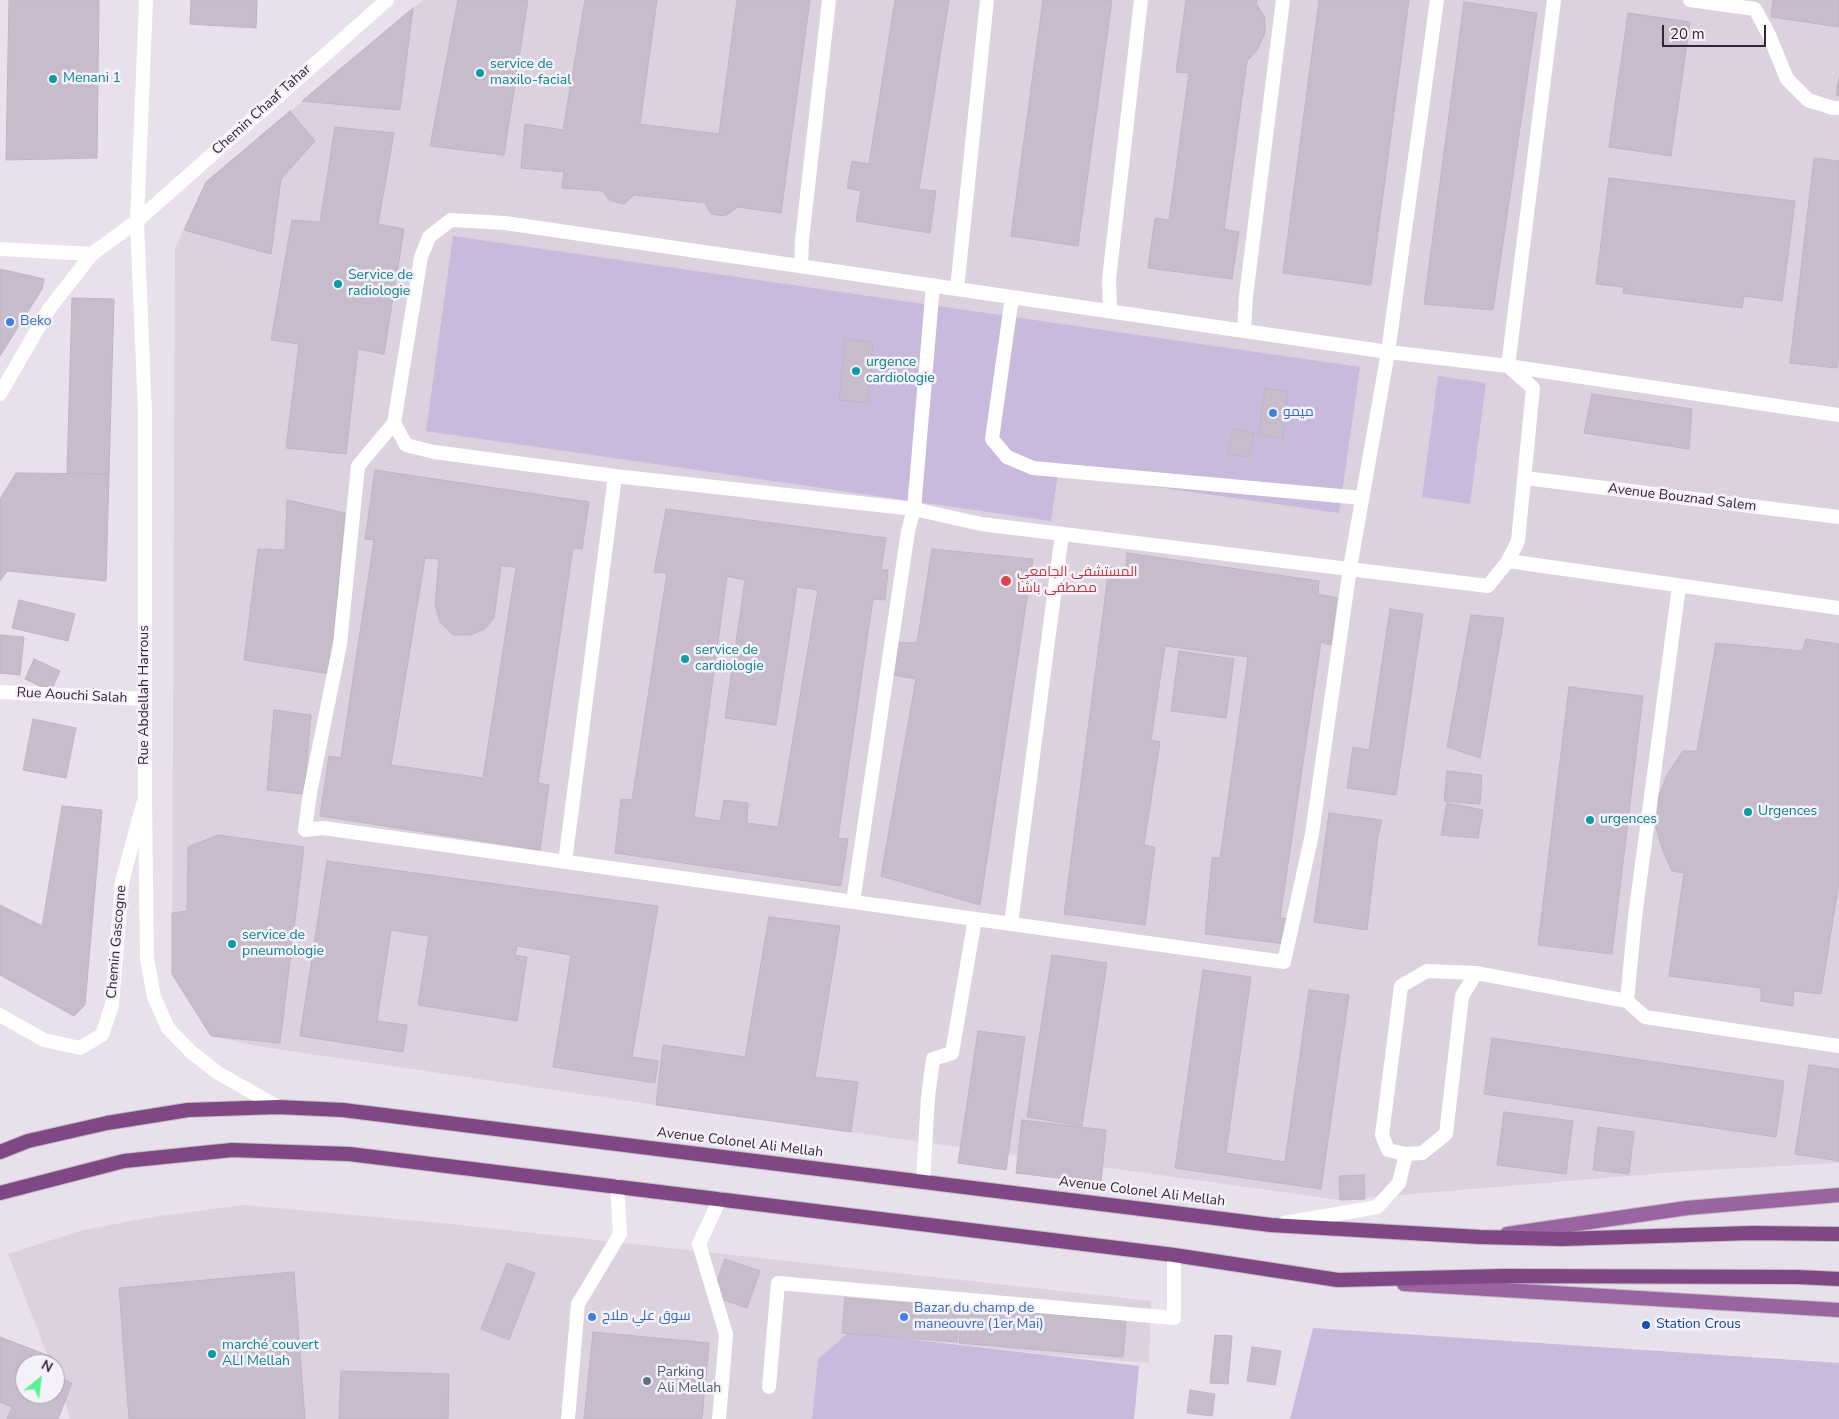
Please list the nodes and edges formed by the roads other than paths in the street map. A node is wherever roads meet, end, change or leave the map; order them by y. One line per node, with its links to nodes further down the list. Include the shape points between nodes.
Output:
1 (146, 0): 12 (street, Rue Abdellah Harrous)
2 (387, 0): 12 (street, Chemin Chaaf Tahar)
3 (829, 0): 15 (street)
4 (987, 0): 17 (street)
5 (1141, 0): 19 (street, via 1109,279)
6 (1283, 0): 20 (street)
7 (1437, 0): 21 (street)
8 (1554, 0): 22 (street)
9 (1690, 0): 10 (street)
10 (1755, 4): 11 (street, via 1787,79 1808,100)
11 (1839, 108)
12 (138, 221): 14 (street, Chemin Chaaf Tahar); 37 (street, Rue Abdellah Harrous, via 145,414)
13 (0, 250): 14 (street)
14 (92, 254): 23 (street, Chemin Chaaf Tahar, via 49,309)
15 (801, 266): 16 (street); 25 (street, via 505,223 451,220 430,237 421,257)
16 (933, 286): 17 (street); 29 (street)
17 (957, 289): 18 (street)
18 (1012, 297): 19 (street); 28 (street, via 992,439 1006,457 1033,468)
19 (1110, 311): 20 (street)
20 (1244, 331): 21 (street)
21 (1388, 352): 22 (street); 28 (street)
22 (1508, 366): 24 (street); 27 (street, via 1533,388)
23 (0, 394)
24 (1839, 415)
25 (394, 423): 26 (street, via 406,445 434,452); 39 (street, via 358,466 340,644 305,830 323,828)
26 (615, 476): 29 (street); 39 (street)
27 (1525, 478): 30 (street, Avenue Bouznad Salem); 32 (street, via 1518,541)
28 (1362, 498): 33 (street)
29 (914, 510): 31 (street, via 981,524); 40 (street, via 908,531)
30 (1839, 517)
31 (1062, 534): 33 (street); 42 (street)
32 (1508, 561): 33 (street, via 1488,586); 34 (street)
33 (1350, 568): 42 (street, via 1312,834 1284,962)
34 (1679, 586): 35 (street); 44 (street, via 1635,917)
35 (1839, 608)
36 (0, 692): 37 (street, Rue Aouchi Salah)
37 (145, 699): 38 (street, Rue Abdellah Harrous)
38 (145, 798): 45 (street, Chemin Gascogne, via 122,882 112,1005 102,1035 80,1048 44,1040); 47 (street, Rue Abdellah Harrous, via 147,958 154,996 168,1028 191,1052 218,1073)
39 (565, 862): 40 (street)
40 (854, 902): 41 (street)
41 (975, 919): 42 (street); 50 (street, via 952,1052 933,1059)
42 (1011, 924)
43 (1476, 974): 44 (street); 49 (street, via 1462,996 1446,1134 1422,1153); 49 (street, via 1427,971 1401,986 1382,1135 1388,1150)
44 (1627, 1001): 46 (street, via 1645,1017)
45 (0, 1015)
46 (1839, 1046)
47 (278, 1108): 48 (highway, Avenue Colonel Ali Mellah, via 188,1110 116,1121 28,1141); 50 (highway, Avenue Colonel Ali Mellah, via 343,1110)
48 (0, 1152)
49 (1406, 1154): 55 (street, via 1399,1183 1377,1207)
50 (923, 1181): 55 (highway, Avenue Colonel Ali Mellah)
51 (617, 1186): 52 (highway, via 349,1154 232,1150 124,1161); 54 (highway); 63 (street, via 620,1234 578,1304)
52 (0, 1194)
53 (1839, 1194): 57 (main road, via 1687,1208)
54 (720, 1199): 58 (highway); 64 (street, via 699,1244 726,1334)
55 (1271, 1225): 57 (highway, Avenue Colonel Ali Mellah)
56 (1839, 1234): 57 (highway, Avenue Colonel Ali Mellah, via 1751,1233 1562,1239)
57 (1480, 1237)
58 (1174, 1255): 60 (highway); 62 (street, via 1174,1318 778,1283)
59 (1839, 1279): 60 (highway, via 1502,1276)
60 (1338, 1280): 61 (main road)
61 (1839, 1310)
62 (769, 1387)
63 (568, 1419)
64 (718, 1419)

